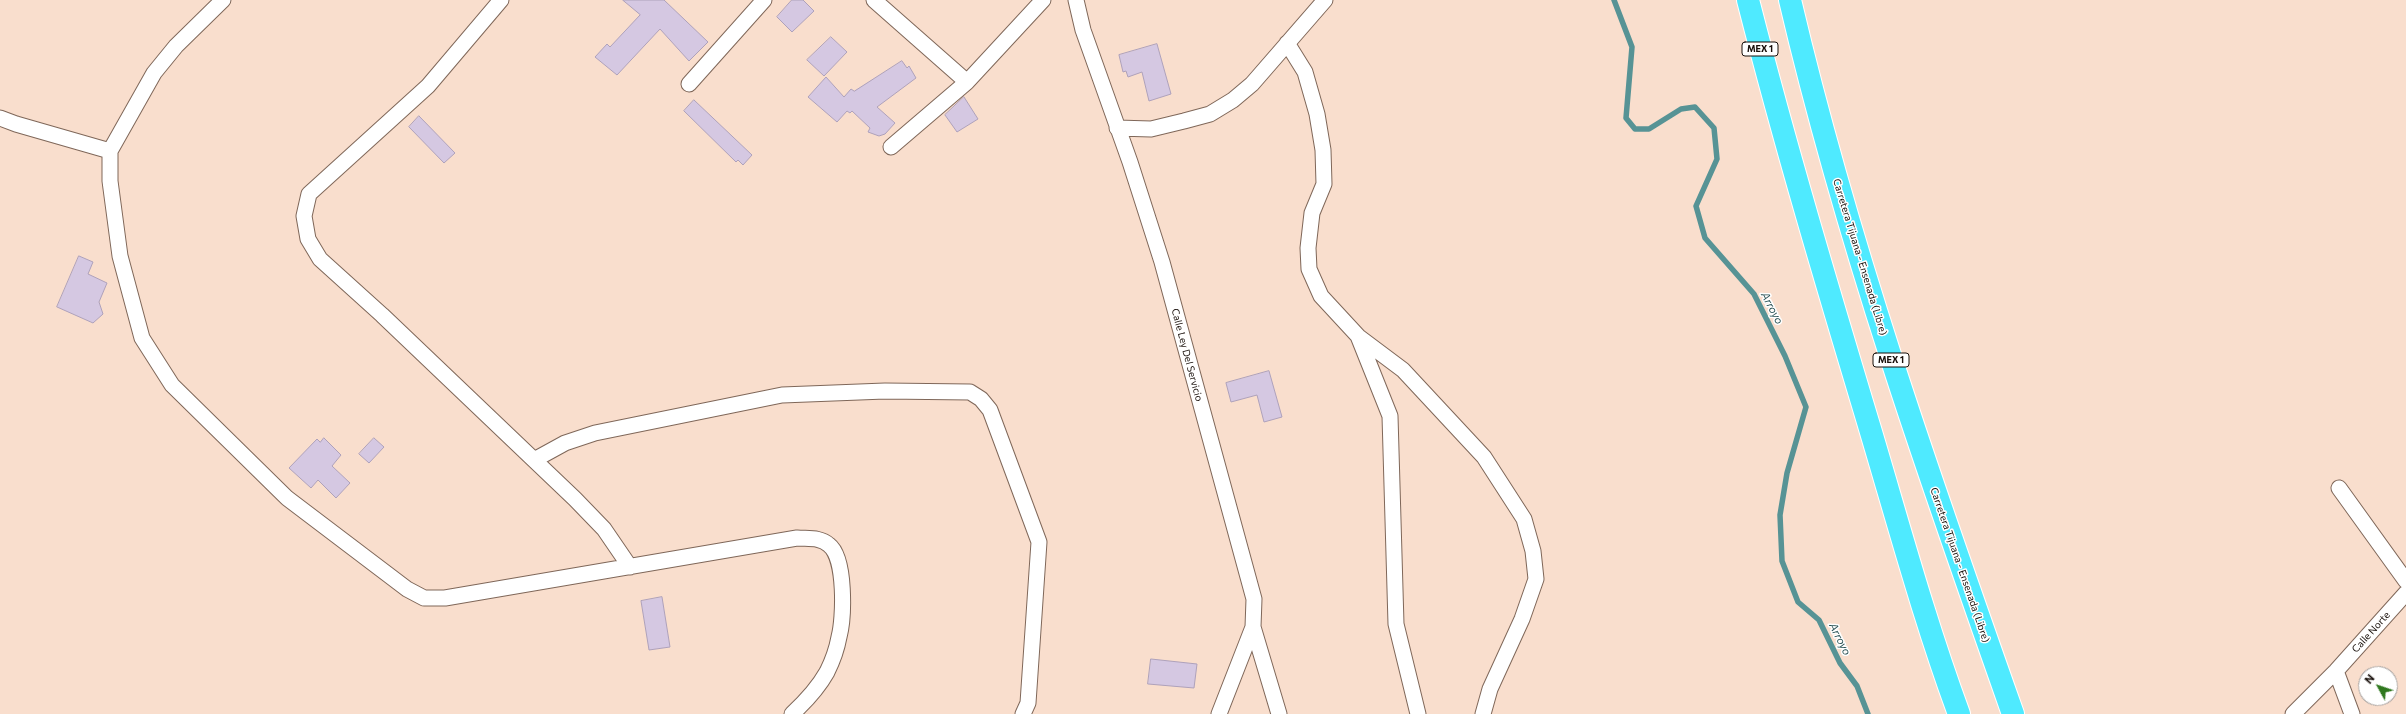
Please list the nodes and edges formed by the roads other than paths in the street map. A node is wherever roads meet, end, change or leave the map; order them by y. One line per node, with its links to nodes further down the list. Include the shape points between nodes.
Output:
1 (223, 0): 16 (street, via 176,46 154,73)
2 (501, 0): 18 (street, via 428,86 309,194 304,216 308,239 320,260)
3 (764, 0): 12 (street)
4 (874, 0): 11 (street)
5 (1043, 0): 11 (street)
6 (1076, 0): 14 (street, Calle Ley Del Servicio, via 1083,30)
7 (1325, 0): 10 (street)
8 (1748, 0): 31 (highway, MEX 1, via 1773,98 1829,292 1898,523)
9 (1790, 0): 32 (highway, Carretera Tijuana - Ensenada (Libre) / MEX 1, via 1838,184 1900,391)
10 (1287, 43): 14 (street, via 1252,84 1210,114 1151,129); 17 (street, via 1304,72 1317,114 1323,150 1324,184 1312,213 1308,248 1309,269 1321,296)
11 (967, 82): 15 (street)
12 (689, 84)
13 (0, 118): 16 (street)
14 (1116, 128): 23 (street, Calle Ley Del Servicio, via 1130,162 1162,262 1254,598)
15 (891, 147)
16 (110, 151): 20 (street, via 110,181 120,256 142,338 172,384 287,498 407,589 424,598 445,598)
17 (1358, 336): 29 (street, via 1390,416 1396,624); 30 (street, via 1403,370 1484,457 1524,518 1533,551 1536,579 1522,619 1490,689)
18 (534, 460): 20 (street, via 604,529); 26 (street, via 565,443 595,433 782,395 885,391 970,392 981,399 990,410 1039,542 1028,702)
19 (2339, 488): 21 (street)
20 (630, 567): 25 (street, via 797,538 819,539 831,546 838,558 843,586 840,636 827,671 805,702)
21 (2406, 581)
22 (2406, 593): 24 (street, Calle Norte)
23 (1253, 627): 27 (street); 28 (street, Calle Ley Del Servicio)
24 (2336, 671): 33 (street, Calle Norte); 34 (street)
25 (792, 714)
26 (1023, 714)
27 (1219, 714)
28 (1279, 714)
29 (1418, 714)
30 (1483, 714)
31 (1959, 714)
32 (2013, 714)
33 (2293, 714)
34 (2352, 714)

